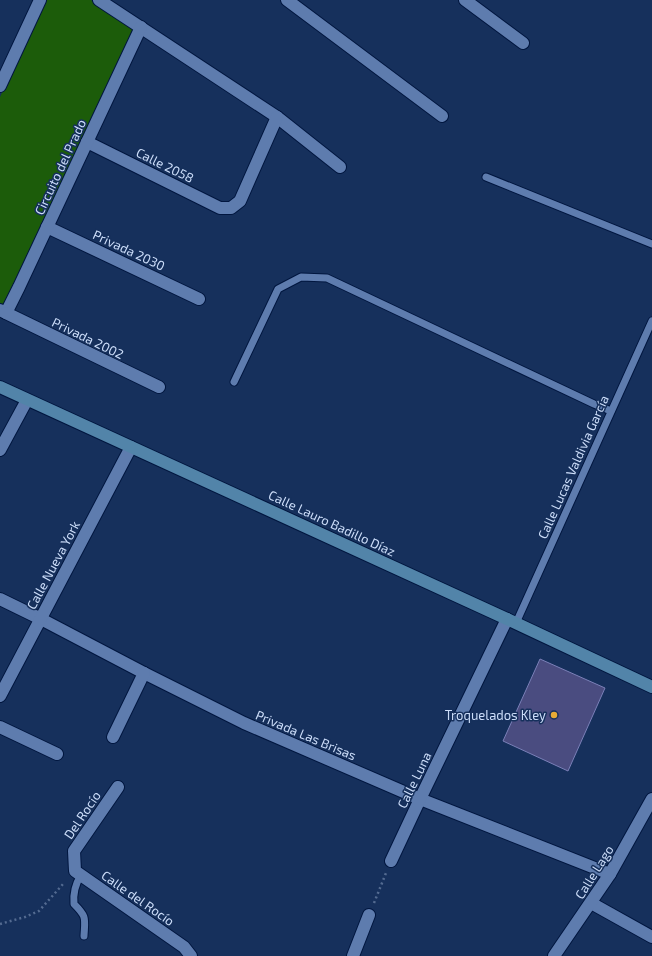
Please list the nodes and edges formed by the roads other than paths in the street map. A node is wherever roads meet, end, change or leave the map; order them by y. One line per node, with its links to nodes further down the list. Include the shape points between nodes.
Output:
1 (40, 0): 7 (street)
2 (99, 0): 5 (street)
3 (287, 0): 8 (street)
4 (465, 0): 6 (street)
5 (141, 28): 9 (street); 10 (street, Circuito del Prado)
6 (523, 43)
7 (0, 86)
8 (442, 116)
9 (276, 117): 10 (street, Calle 2058, via 240,201 231,208 220,208); 11 (street)
10 (87, 142): 13 (street, Circuito del Prado)
11 (340, 167)
12 (486, 177): 14 (lane)
13 (47, 227): 15 (street, Privada 2030); 16 (street, Circuito del Prado)
14 (652, 244)
15 (199, 299)
16 (3, 312): 20 (street, Privada 2002)
17 (652, 321): 22 (lane, Calle Lucas Valdivia García)
18 (234, 382): 22 (lane, via 278,289 301,277 327,278)
19 (0, 387): 21 (street, Calle Lauro Badillo Díaz)
20 (158, 388)
21 (27, 400): 23 (street, Calle Lauro Badillo Díaz); 24 (street)
22 (611, 411): 27 (lane, Calle Lucas Valdivia García)
23 (131, 447): 26 (street, Calle Nueva York); 27 (street, Calle Lauro Badillo Díaz)
24 (0, 450)
25 (0, 599): 26 (street, Privada Las Brisas)
26 (41, 619): 28 (street, Privada Las Brisas); 30 (street, Calle Nueva York)
27 (512, 621): 29 (street, Calle Lauro Badillo Díaz); 35 (street, Calle Luna)
28 (144, 673): 32 (street); 35 (street, Privada Las Brisas, via 244,723)
29 (652, 687)
30 (0, 696)
31 (0, 727): 33 (street)
32 (113, 737)
33 (57, 754)
34 (118, 787): 38 (street, Del Rocío, via 74,852)
35 (420, 798): 37 (street, Calle Luna); 39 (street, Privada Las Brisas)
36 (652, 799): 39 (street, Calle Lago)
37 (391, 861)
38 (77, 869): 42 (lane, via 78,881 73,898 74,904 85,919); 44 (street, Calle del Rocío, via 184,948)
39 (610, 874): 40 (street, Calle Lago)
40 (591, 903): 43 (street); 46 (street, Calle Lago)
41 (369, 915): 45 (street)
42 (84, 936)
43 (652, 937)
44 (191, 956)
45 (353, 956)
46 (554, 956)

